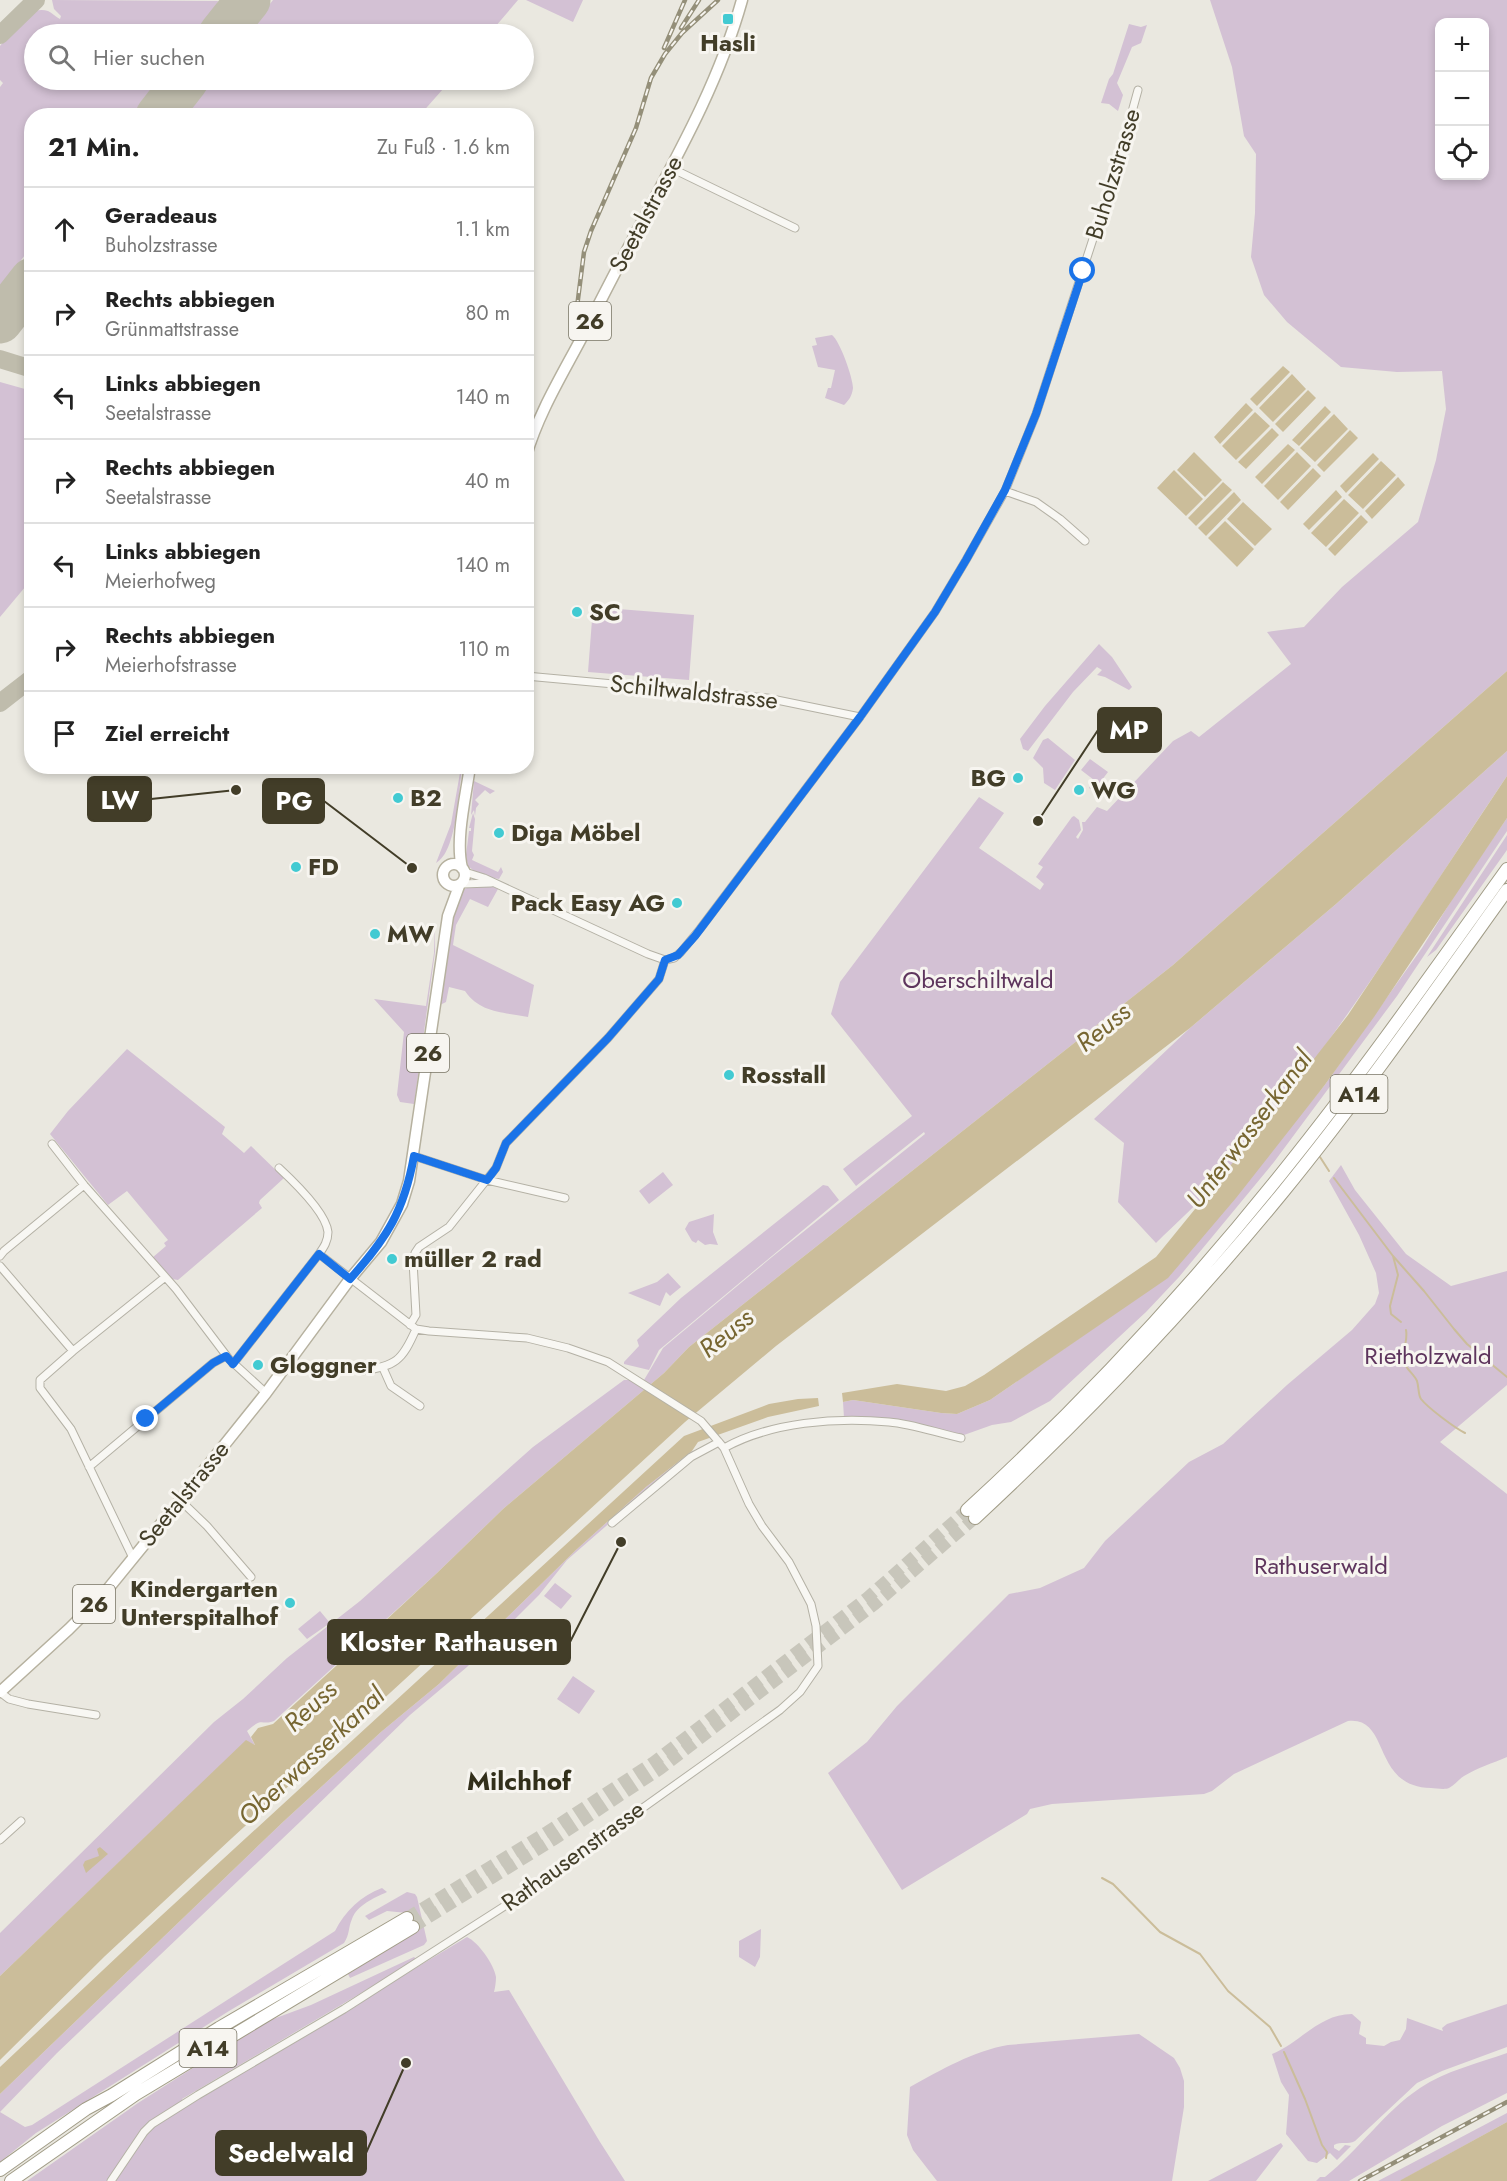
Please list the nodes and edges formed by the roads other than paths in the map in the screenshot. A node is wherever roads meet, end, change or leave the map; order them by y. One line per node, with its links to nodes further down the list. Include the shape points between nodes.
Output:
1 (742, 0): 3 (main road, Seetalstrasse / 26, via 713,82)
2 (1138, 90): 6 (street, Buholzstrasse, via 1051,372)
3 (671, 168): 4 (street); 5 (main road, Seetalstrasse / 26)
4 (795, 228)
5 (534, 434)
6 (1005, 490): 7 (street, via 1036,502); 9 (street, Buholzstrasse, via 935,612)
7 (1085, 541)
8 (534, 677): 9 (street, Schiltwaldstrasse, via 767,698)
9 (860, 717): 20 (street, Buholzstrasse, via 707,921 681,952)
10 (469, 774): 11 (main road)
11 (461, 829): 12 (main road); 14 (main road)
12 (447, 867): 14 (main road, via 455,864); 15 (main road)
13 (1507, 869): 18 (highway, A14, via 1341,1098 1226,1242 971,1514 1113,1384 1230,1255 1351,1105)
14 (464, 870): 16 (street); 17 (main road, via 465,878)
15 (447, 883): 17 (main road); 19 (main road, Seetalstrasse / 26)
16 (494, 883): 17 (street); 20 (street)
17 (460, 885): 19 (main road, Seetalstrasse / 26)
18 (1507, 890)
19 (448, 916): 22 (main road, Seetalstrasse / 26)
20 (665, 960): 24 (street, Buholzstrasse, via 659,979 608,1038 506,1143)
21 (52, 1144): 25 (street)
22 (414, 1156): 24 (street); 31 (main road, Seetalstrasse / 26, via 398,1212 381,1242)
23 (279, 1168): 27 (street, via 325,1223 327,1241)
24 (487, 1180): 26 (street); 32 (street, Buholzstrasse, via 449,1227 415,1253)
25 (84, 1185): 28 (street); 30 (street)
26 (565, 1198)
27 (319, 1254): 31 (street); 35 (street)
28 (0, 1256)
29 (0, 1266): 33 (street)
30 (164, 1278): 33 (street); 34 (street)
31 (350, 1279): 32 (street); 38 (main road, Seetalstrasse / 26)
32 (413, 1327): 36 (street, via 396,1361); 41 (street, Rathausenstrasse, via 536,1339 603,1360 698,1419)
33 (73, 1351): 42 (street, via 40,1380 40,1388 72,1429)
34 (226, 1356): 35 (street); 42 (street)
35 (233, 1364): 38 (street)
36 (383, 1368): 37 (street); 39 (street, via 391,1386)
37 (361, 1371)
38 (266, 1393): 43 (main road, Seetalstrasse / 26)
39 (420, 1406)
40 (961, 1438): 41 (street, via 889,1422 838,1421 779,1427)
41 (719, 1442): 44 (street, via 691,1456); 55 (street, Rathausenstrasse, via 749,1504 789,1562 811,1604 818,1666 800,1692 511,1902 153,2124)
42 (88, 1467): 45 (street)
43 (180, 1500): 45 (main road, Seetalstrasse / 26); 46 (street)
44 (612, 1523)
45 (133, 1558): 47 (main road, Seetalstrasse / 26, via 87,1612)
46 (251, 1577)
47 (0, 1692): 48 (street, via 28,1704)
48 (96, 1715)
49 (21, 1821): 50 (street)
50 (0, 1840)
51 (112, 2095): 52 (highway, A14); 53 (highway, A14); 54 (highway, A14, via 227,2024 410,1922 144,2089)
52 (0, 2170)
53 (0, 2177)
54 (11, 2181)
55 (111, 2181)

